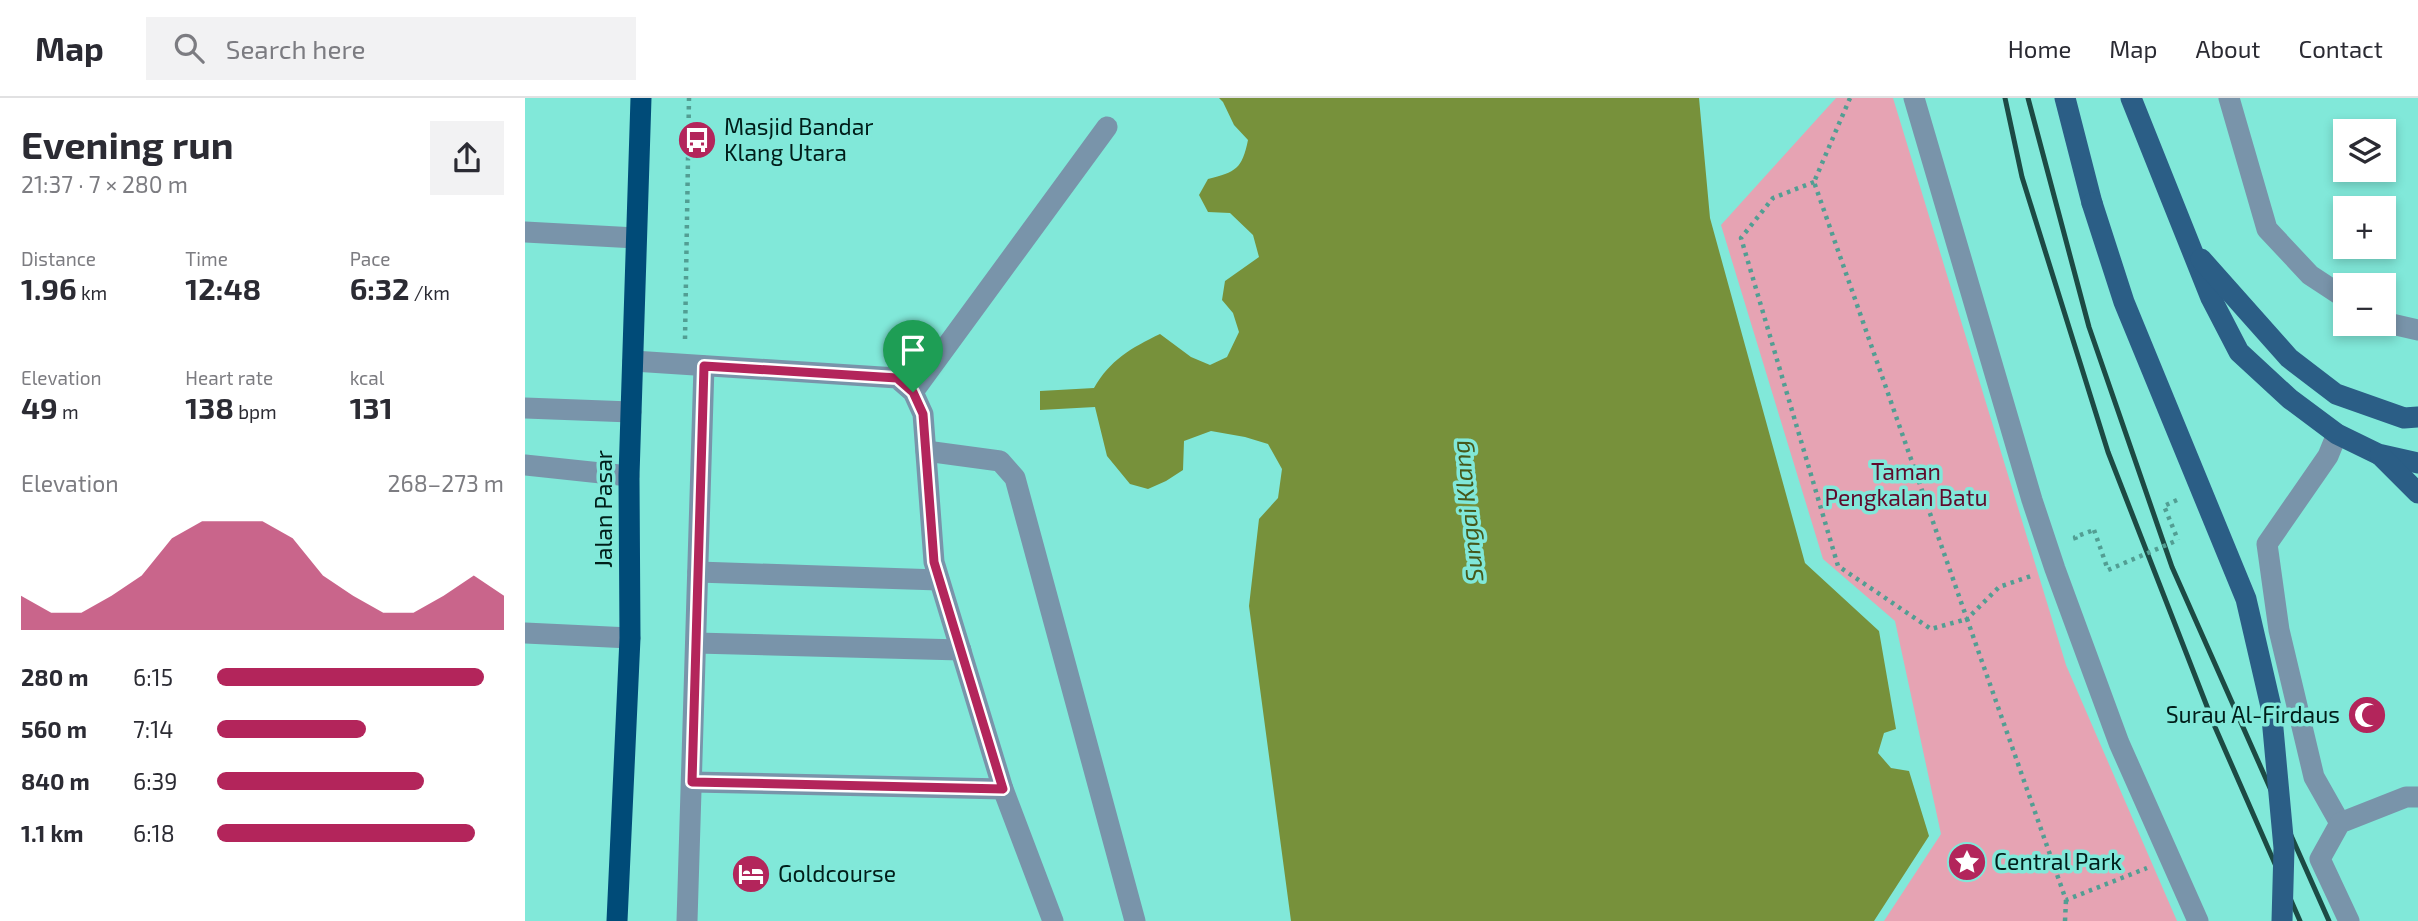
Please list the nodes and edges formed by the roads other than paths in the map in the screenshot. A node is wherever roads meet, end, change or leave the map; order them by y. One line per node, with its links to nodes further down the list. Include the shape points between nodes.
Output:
1 (641, 98): 8 (highway, Jalan Pasar)
2 (1914, 98): 40 (street, via 2055,569 2119,743)
3 (2065, 98): 41 (main road, bridge, via 2124,302 2246,599 2271,707 2284,848)
4 (2131, 98): 9 (main road)
5 (2229, 98): 10 (street, via 2267,229 2311,275)
6 (1107, 127): 15 (street)
7 (525, 232): 8 (street)
8 (636, 238): 13 (highway, Jalan Pasar)
9 (2191, 247): 18 (main road, via 2289,358 2336,394 2404,418); 19 (main road, via 2239,352)
10 (2333, 290)
11 (2396, 325): 12 (street)
12 (2418, 330)
13 (633, 361): 14 (street); 17 (highway, Jalan Pasar)
14 (704, 366): 15 (street, via 897,378); 26 (street)
15 (913, 392): 20 (street, via 923,414)
16 (525, 408): 17 (street)
17 (631, 412): 24 (highway, Jalan Pasar)
18 (2418, 417)
19 (2337, 434): 21 (main road); 35 (street, via 2328,456 2267,544 2279,629 2314,776)
20 (926, 451): 27 (street); 39 (street, via 1000,461 1015,478)
21 (2378, 454): 22 (main road); 25 (main road)
22 (2418, 463)
23 (525, 465): 24 (street)
24 (629, 476): 29 (highway, Jalan Pasar)
25 (2418, 493)
26 (698, 572): 27 (street); 30 (street)
27 (939, 580): 31 (street)
28 (525, 633): 29 (street)
29 (629, 638): 36 (highway, Jalan Pasar)
30 (696, 643): 31 (street); 32 (street)
31 (961, 650): 33 (street)
32 (692, 782): 33 (street); 37 (street)
33 (1003, 789): 38 (street)
34 (2418, 797): 35 (street, via 2406,797)
35 (2340, 823): 42 (street, via 2320,859)
36 (617, 921)
37 (687, 921)
38 (1053, 921)
39 (1135, 921)
40 (2198, 921)
41 (2282, 921)
42 (2349, 921)

